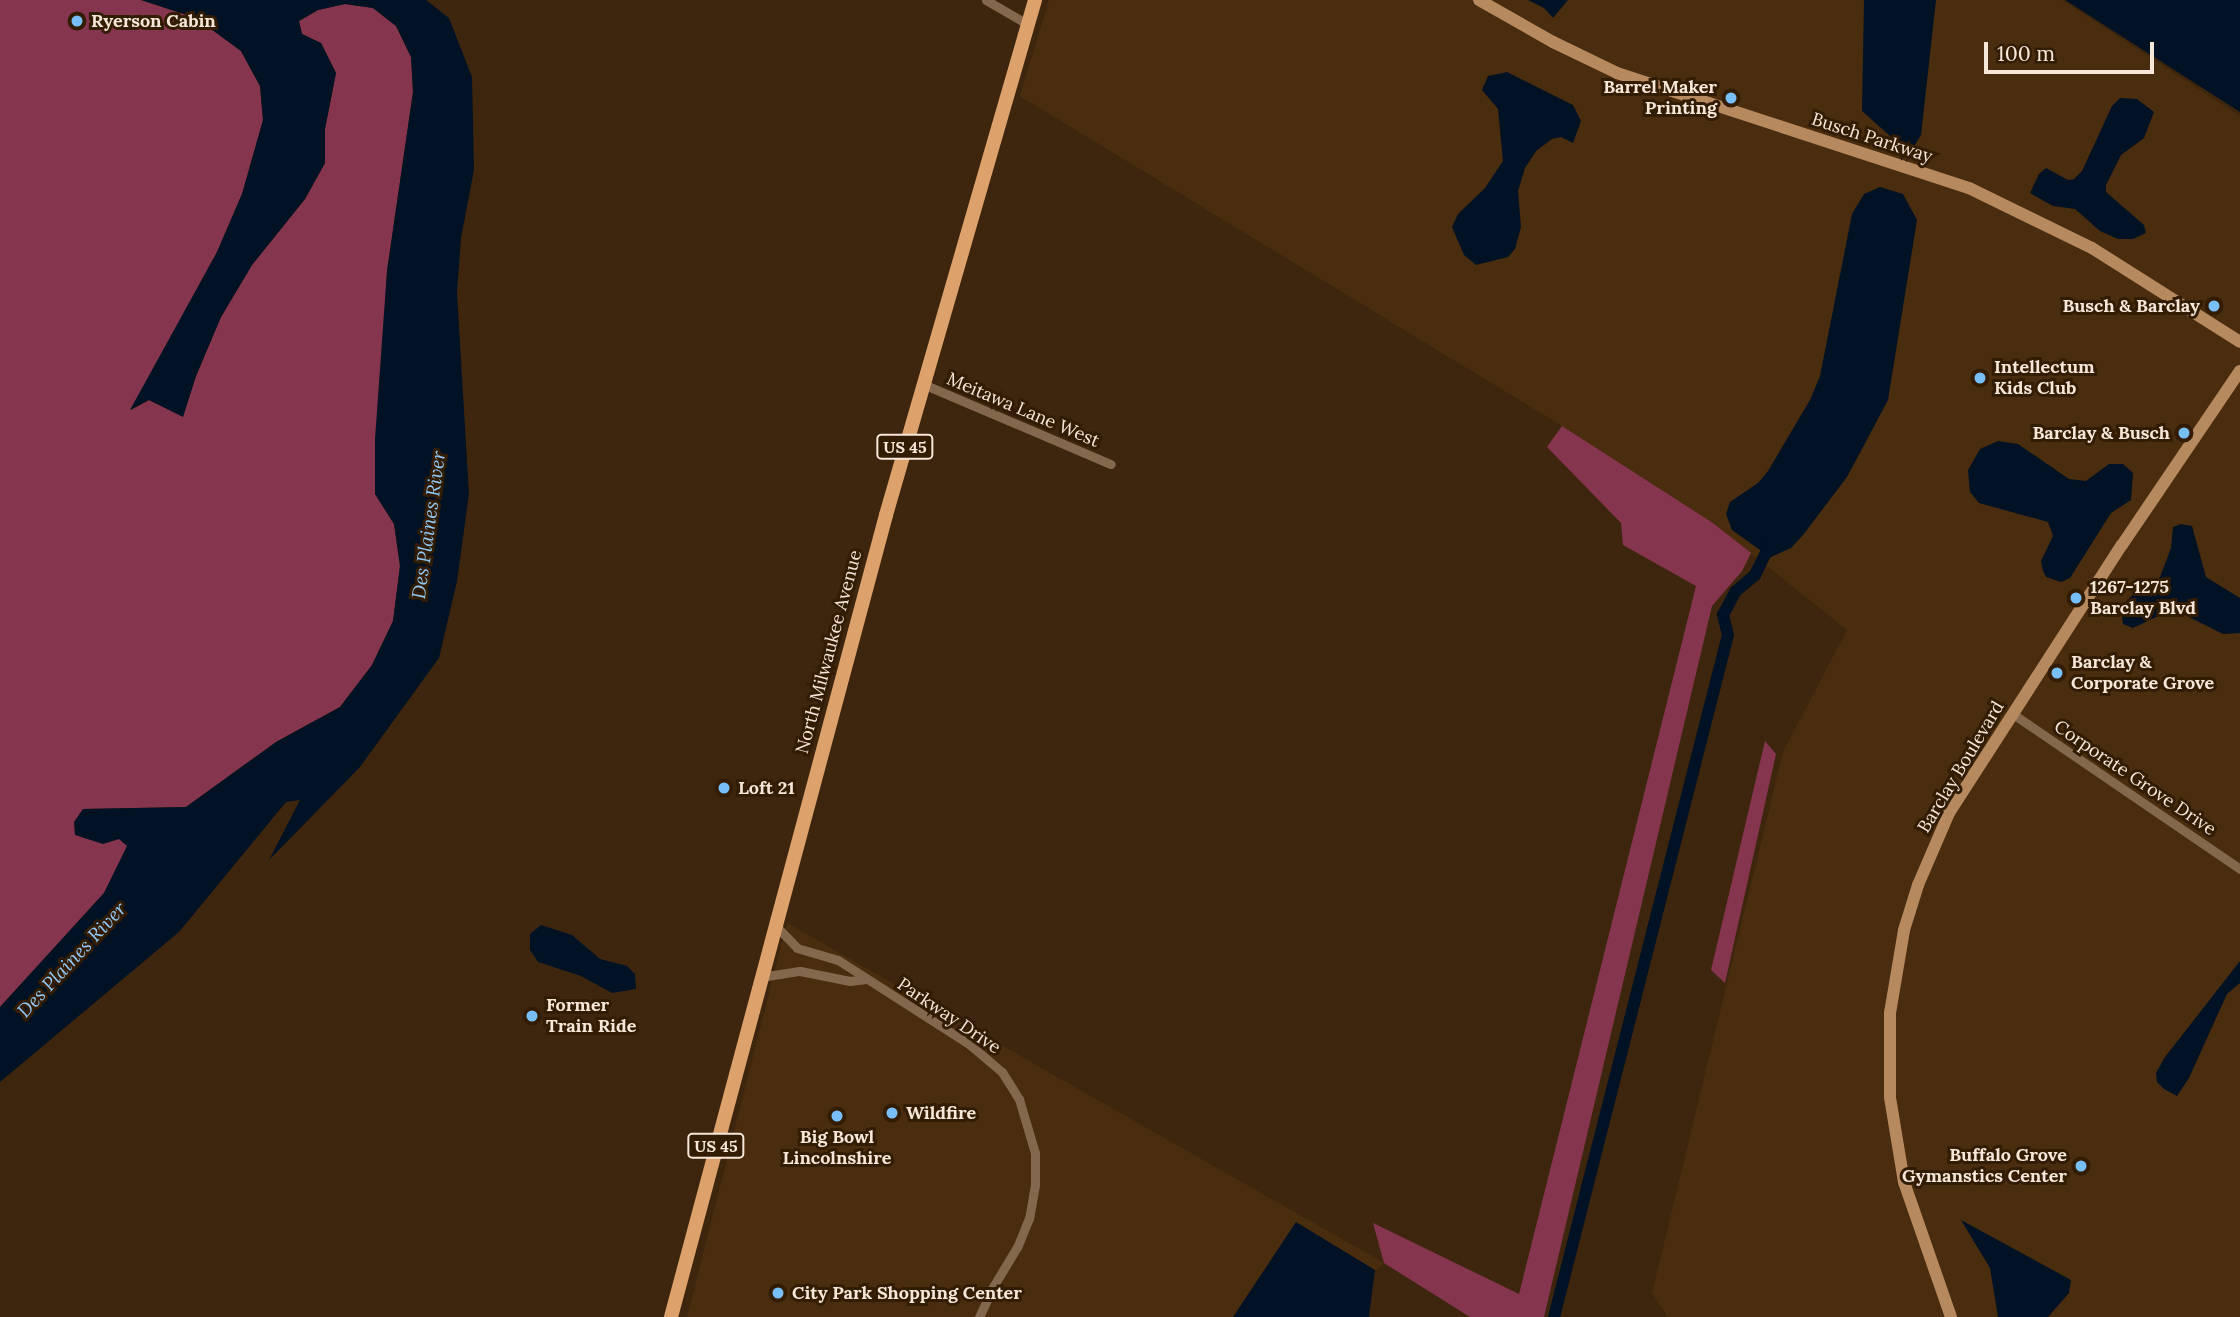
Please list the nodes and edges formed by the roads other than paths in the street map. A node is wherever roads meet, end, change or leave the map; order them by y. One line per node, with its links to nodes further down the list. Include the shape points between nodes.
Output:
1 (986, 0): 4 (street)
2 (1035, 0): 4 (main road, North Milwaukee Avenue / US 45)
3 (1479, 0): 5 (street, Busch Parkway, via 1618,73 1981,194 2092,248)
4 (1027, 24): 7 (main road, North Milwaukee Avenue / US 45)
5 (2240, 342)
6 (2240, 371): 9 (street, Barclay Boulevard)
7 (923, 384): 8 (street, Meitawa Lane West); 11 (main road, North Milwaukee Avenue / US 45)
8 (1111, 464)
9 (2013, 714): 10 (street, Corporate Grove Drive); 16 (street, Barclay Boulevard, via 1949,813 1930,854 1904,930 1890,1013 1888,1056 1896,1146 1914,1219)
10 (2240, 869)
11 (774, 924): 12 (main road, North Milwaukee Avenue / US 45); 13 (street, Parkway Drive, via 797,948 838,960)
12 (760, 977): 13 (street, Parkway Drive, via 800,971 850,981); 14 (main road, North Milwaukee Avenue / US 45)
13 (866, 979): 15 (street, Parkway Drive, via 969,1044 1002,1072 1020,1099 1029,1125 1035,1185 1029,1218)
14 (671, 1317)
15 (979, 1317)
16 (1951, 1317)

